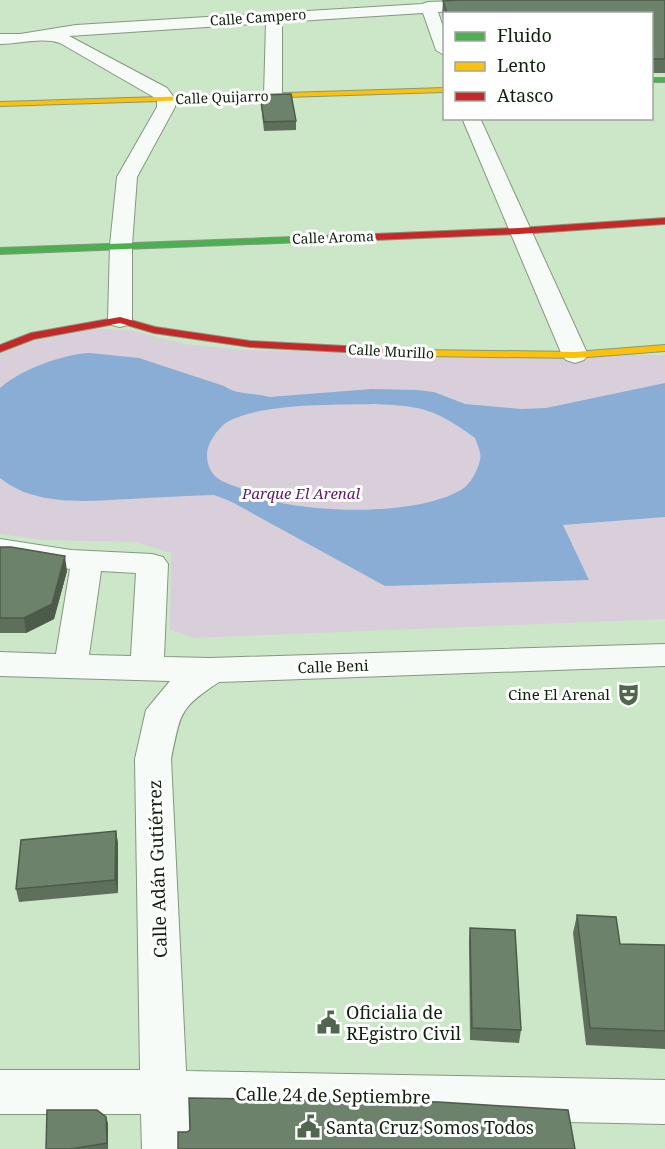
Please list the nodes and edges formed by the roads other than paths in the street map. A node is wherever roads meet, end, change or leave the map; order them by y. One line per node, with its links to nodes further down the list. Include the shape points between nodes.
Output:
1 (554, 0): 2 (street, Calle Campero)
2 (492, 1): 3 (street, Calle Campero)
3 (428, 6): 4 (street, Calle Campero); 8 (street)
4 (274, 16): 6 (street, Calle Campero); 10 (street)
5 (0, 22): 6 (street)
6 (48, 34): 7 (street, Calle Campero); 11 (street, via 161,92)
7 (0, 39)
8 (443, 47)
9 (443, 90): 10 (street, Calle Quijarro)
10 (273, 96): 11 (street, Calle Quijarro)
11 (166, 99): 12 (street, Calle Quijarro); 16 (street, via 166,107 127,177)
12 (0, 104)
13 (472, 120): 15 (street)
14 (663, 222): 15 (street, Calle Aroma)
15 (519, 231): 16 (street, Calle Aroma); 21 (street)
16 (121, 245): 17 (street, Calle Aroma); 18 (street)
17 (0, 251)
18 (120, 320): 20 (street, via 31,336); 21 (street, Calle Murillo, via 154,330 250,344 450,355)
19 (665, 348): 21 (street, Calle Murillo)
20 (0, 349)
21 (574, 355)
22 (0, 548): 23 (street)
23 (87, 560): 26 (street); 27 (street, via 152,564)
24 (665, 655): 28 (street, Calle Beni)
25 (0, 664): 26 (street, Calle Beni)
26 (71, 665): 27 (street, Calle Beni)
27 (147, 667): 28 (street, Calle Beni)
28 (211, 670): 30 (street, Calle Adán Gutiérrez, via 183,689 164,710 153,759)
29 (0, 1092): 30 (street, Calle 24 de Septiembre)
30 (165, 1092): 31 (street, Calle 24 de Septiembre); 32 (street, Calle Adán Gutiérrez)
31 (665, 1102)
32 (166, 1149)

